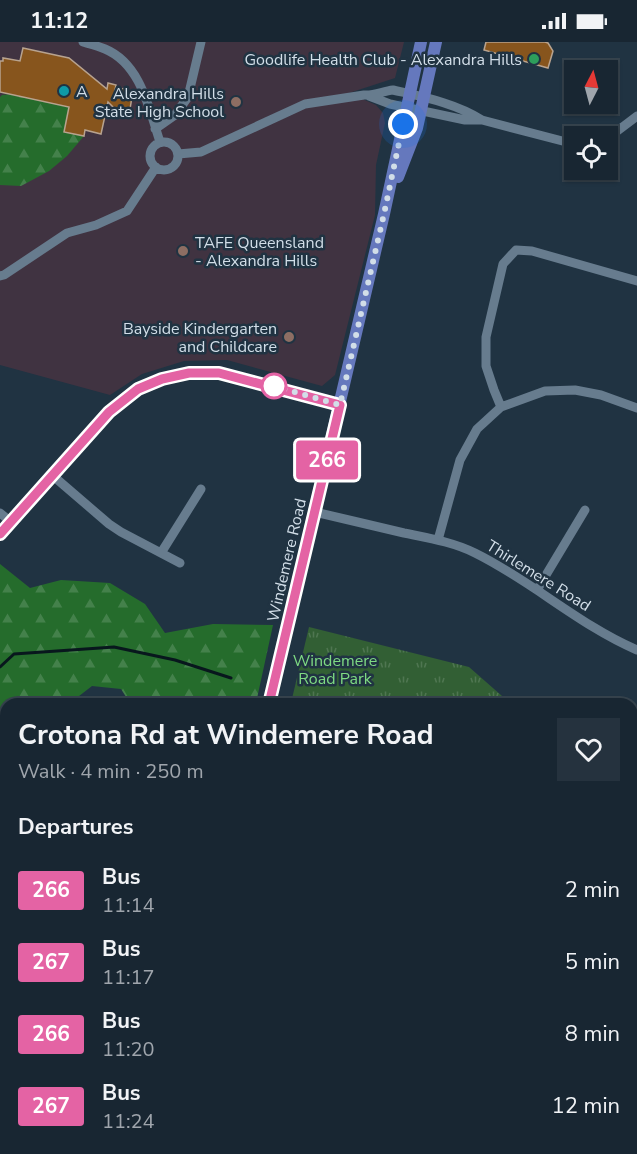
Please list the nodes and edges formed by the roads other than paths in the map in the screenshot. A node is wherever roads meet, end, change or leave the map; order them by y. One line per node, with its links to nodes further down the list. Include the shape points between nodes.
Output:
1 (83, 42): 12 (street, via 106,50 126,64 145,95)
2 (201, 42): 12 (street, via 188,97 175,115)
3 (421, 42): 5 (main road, Windemere Road)
4 (436, 42): 7 (main road, Windemere Road)
5 (409, 94): 6 (street, via 393,90); 7 (street); 8 (main road, Windemere Road)
6 (369, 96): 8 (street); 16 (street, via 305,104 201,152)
7 (424, 98): 9 (main road, Windemere Road); 11 (street, via 467,111)
8 (406, 107): 9 (street); 18 (main road, Windemere Road)
9 (421, 111): 11 (street); 18 (main road, Windemere Road)
10 (636, 119): 13 (street)
11 (482, 120): 14 (street)
12 (155, 129): 15 (street)
13 (618, 131)
14 (564, 141)
15 (160, 142): 16 (street, via 170,143); 17 (street, via 150,154)
16 (178, 154): 17 (street, via 169,168)
17 (156, 167): 19 (street, via 127,211 67,233)
18 (384, 214): 21 (main road, Windemere Road)
19 (0, 276)
20 (637, 281): 22 (street, via 516,250 502,264 486,337 486,366)
21 (340, 405): 24 (street, via 219,373 189,373 162,379 138,389 117,405); 27 (main road, Windemere Road)
22 (501, 407): 23 (street, via 545,391 575,390); 31 (street, via 477,429 459,460)
23 (637, 408)
24 (52, 475): 29 (street); 32 (street, via 109,524)
25 (201, 489): 32 (street)
26 (585, 510): 34 (street)
27 (315, 512): 31 (street, Thirlemere Road); 36 (main road, Windemere Road)
28 (0, 513): 29 (street)
29 (11, 522): 30 (street)
30 (0, 534)
31 (438, 540): 34 (street, Thirlemere Road, via 472,552)
32 (161, 553): 33 (street)
33 (180, 563)
34 (537, 590): 35 (street, Thirlemere Road)
35 (637, 650)
36 (270, 698)

